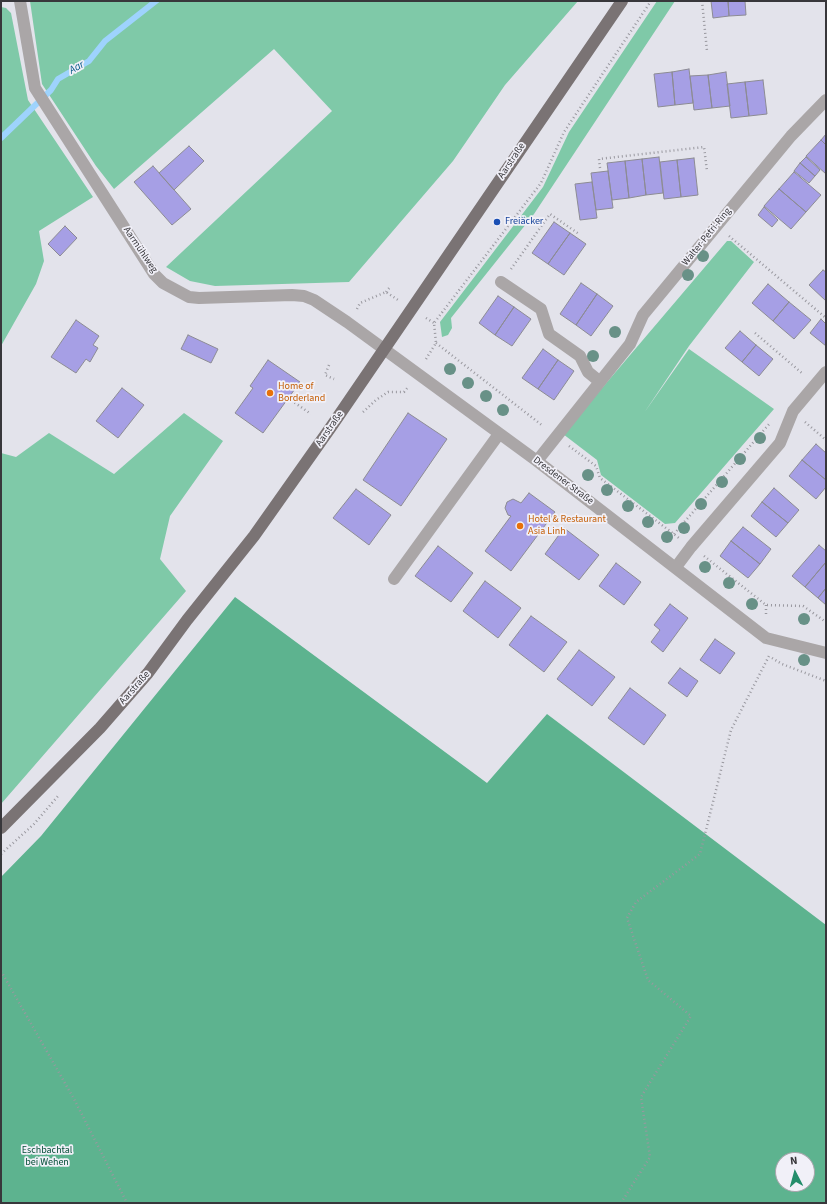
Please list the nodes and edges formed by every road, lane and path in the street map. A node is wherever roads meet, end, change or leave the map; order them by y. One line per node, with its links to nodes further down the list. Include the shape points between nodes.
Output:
1 (20, 1): 16 (street, Aarmühlweg, via 35,88 154,274 163,283 189,297 199,298 304,296)
2 (622, 1): 14 (main road, Aarstraße)
3 (651, 1): 17 (path, via 564,132 541,184)
4 (702, 1): 5 (path)
5 (707, 51)
6 (826, 100): 9 (street, Walter-Petri-Ring, via 791,136)
7 (600, 168): 8 (path, via 599,159 704,146)
8 (708, 171)
9 (717, 226): 15 (path); 23 (street, Walter-Petri-Ring, via 643,315 630,344)
10 (579, 234): 11 (path, via 550,214)
11 (501, 282): 23 (street, via 541,308 549,334 580,356 588,372)
12 (390, 287): 13 (path)
13 (386, 292): 14 (path); 16 (path, via 360,303)
14 (412, 309): 17 (path); 19 (main road, Aarstraße)
15 (826, 318)
16 (347, 322): 19 (street, Aarmühlweg)
17 (434, 323): 29 (path, via 436,343)
18 (755, 333): 24 (path)
19 (384, 350): 28 (street, Dresdener Straße); 39 (main road, Aarstraße, via 254,536 148,673 100,728)
20 (329, 365): 22 (path, via 325,375)
21 (826, 372): 24 (street)
22 (334, 379)
23 (600, 381): 29 (street, Walter-Petri-Ring)
24 (816, 384): 26 (street)
25 (288, 398): 27 (path)
26 (793, 411): 30 (path); 32 (path, via 768,424); 33 (street, via 780,443)
27 (311, 414)
28 (499, 434): 31 (street, Dresdener Straße); 35 (street)
29 (556, 436): 31 (street, Walter-Petri-Ring); 32 (path, via 596,466 600,478)
30 (826, 440)
31 (537, 461): 34 (street, Dresdener Straße)
32 (674, 534): 33 (path)
33 (691, 547): 34 (street); 36 (path, via 766,605 803,606)
34 (676, 567): 37 (street, Dresdener Straße, via 766,638)
35 (394, 579)
36 (826, 622)
37 (826, 653)
38 (769, 656): 42 (path, via 731,730 700,854 636,902 627,918 648,980 691,1016 641,1097 650,1157)
39 (1, 828)
40 (1, 972): 41 (path, via 74,1099)
41 (127, 1203)
42 (621, 1203)

